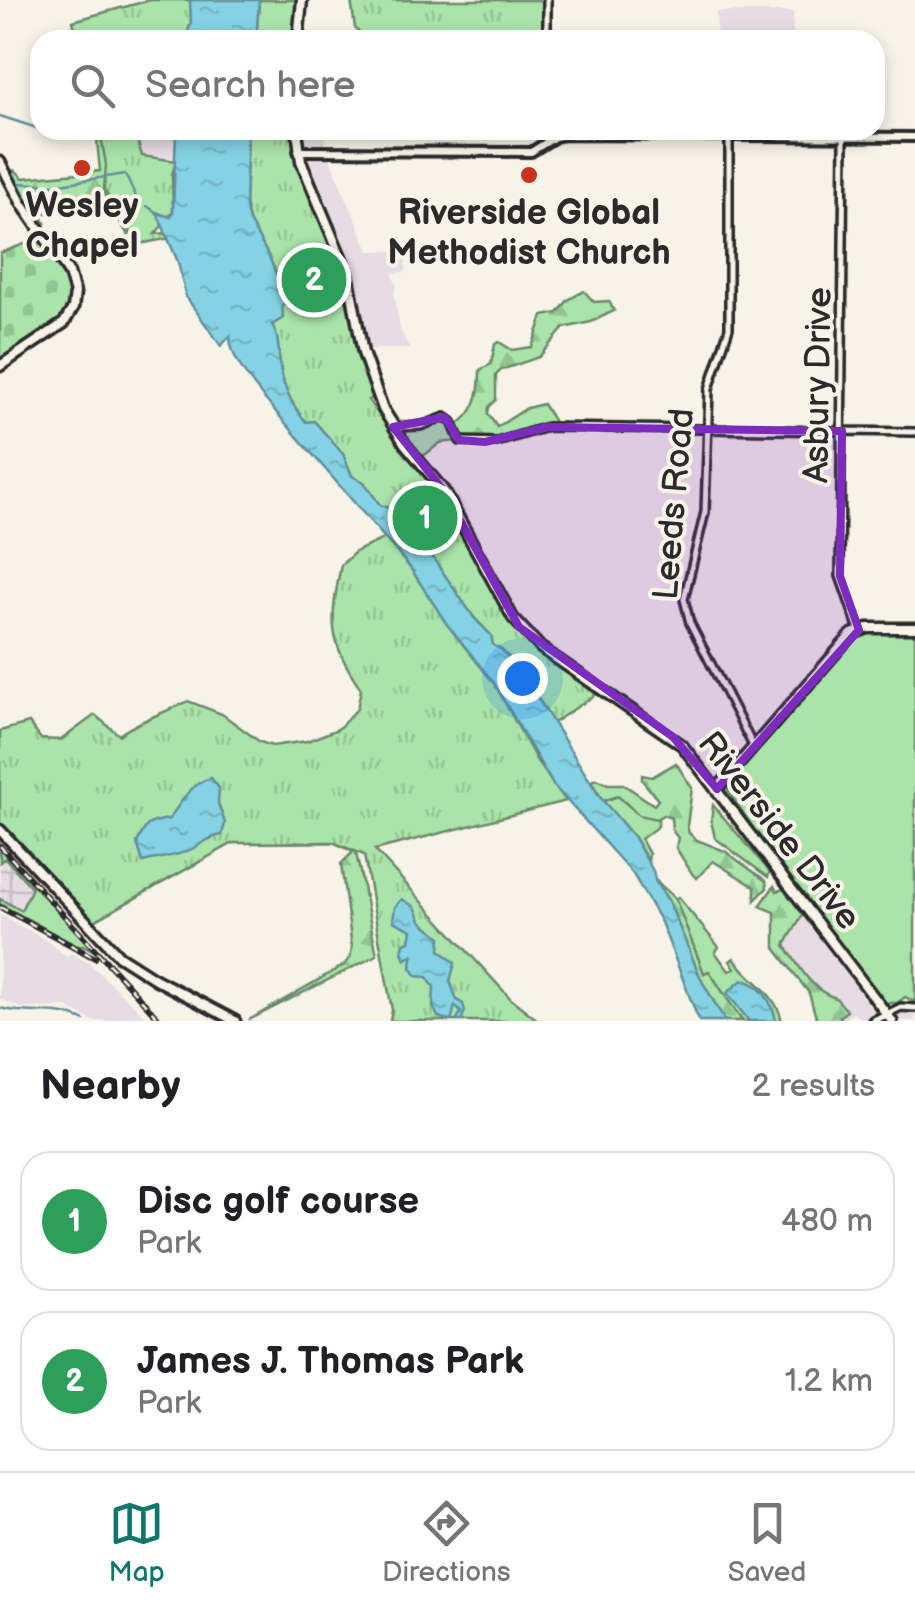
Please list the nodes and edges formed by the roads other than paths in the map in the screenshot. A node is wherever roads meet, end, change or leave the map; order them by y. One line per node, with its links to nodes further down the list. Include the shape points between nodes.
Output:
1 (302, 0): 3 (main road)
2 (547, 0): 4 (street)
3 (299, 30)
4 (546, 30)
5 (885, 137): 6 (main road)
6 (915, 137)
7 (297, 140): 12 (main road, Riverside Drive)
8 (552, 140): 11 (main road)
9 (729, 140): 16 (street, Leeds Road, via 728,328 710,380)
10 (844, 140): 17 (street, Asbury Drive)
11 (546, 143): 12 (main road, via 527,152)
12 (298, 151): 15 (main road, Riverside Drive, via 348,274 363,352)
13 (0, 162): 14 (main road, via 76,293 60,326)
14 (0, 366)
15 (393, 427): 16 (street, via 445,417 460,441 486,442 542,428); 22 (main road, Riverside Drive, via 444,491 519,626 552,656 673,737)
16 (708, 429): 17 (street); 21 (street, Leeds Road, via 705,512 684,606)
17 (842, 432): 18 (street); 20 (street, Asbury Drive, via 840,576)
18 (915, 432)
19 (915, 628): 20 (main road)
20 (859, 630): 21 (main road)
21 (753, 746): 22 (main road)
22 (717, 788): 25 (main road, Riverside Drive)
23 (0, 830): 26 (main road, via 119,956)
24 (915, 1008): 25 (street, via 900,1007)
25 (883, 1019)
26 (235, 1021)

